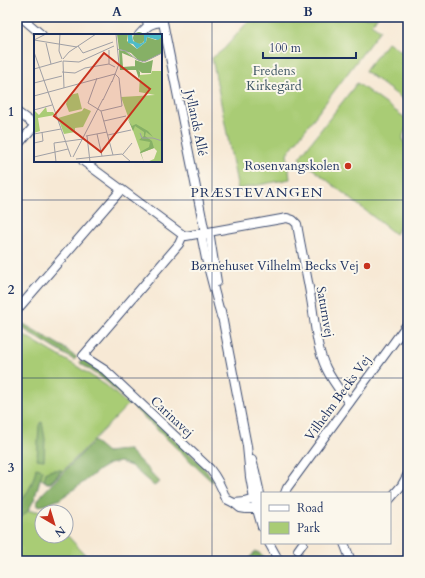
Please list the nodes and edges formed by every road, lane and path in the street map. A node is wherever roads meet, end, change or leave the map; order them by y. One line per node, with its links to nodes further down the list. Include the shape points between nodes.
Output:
1 (21, 17): 4 (street)
2 (162, 19): 3 (street); 12 (street, Jyllands Allé)
3 (147, 21): 5 (street)
4 (41, 34)
5 (140, 34)
6 (17, 112): 7 (street)
7 (34, 124)
8 (34, 126): 9 (street)
9 (17, 146)
10 (84, 162): 11 (street)
11 (121, 190): 13 (street); 14 (street)
12 (205, 233): 13 (street); 16 (street, Saturnvej, via 287,218 297,224 321,356 330,377); 20 (street, Jyllands Allé, via 210,238 221,316 247,446 250,477)
13 (183, 235): 20 (street, Carinavej, via 179,244 84,356 105,370 210,469 221,485 226,499 246,510)
14 (17, 310)
15 (408, 323): 16 (street, Vilhelm Becks Vej)
16 (350, 403): 18 (street, Vilhelm Becks Vej)
17 (408, 474): 19 (street)
18 (286, 490)
19 (391, 498)
20 (260, 503): 21 (street, Jyllands Allé)
21 (261, 515)
22 (270, 544): 25 (street)
23 (273, 544): 25 (street)
24 (344, 544): 26 (street)
25 (278, 559)
26 (351, 561)

